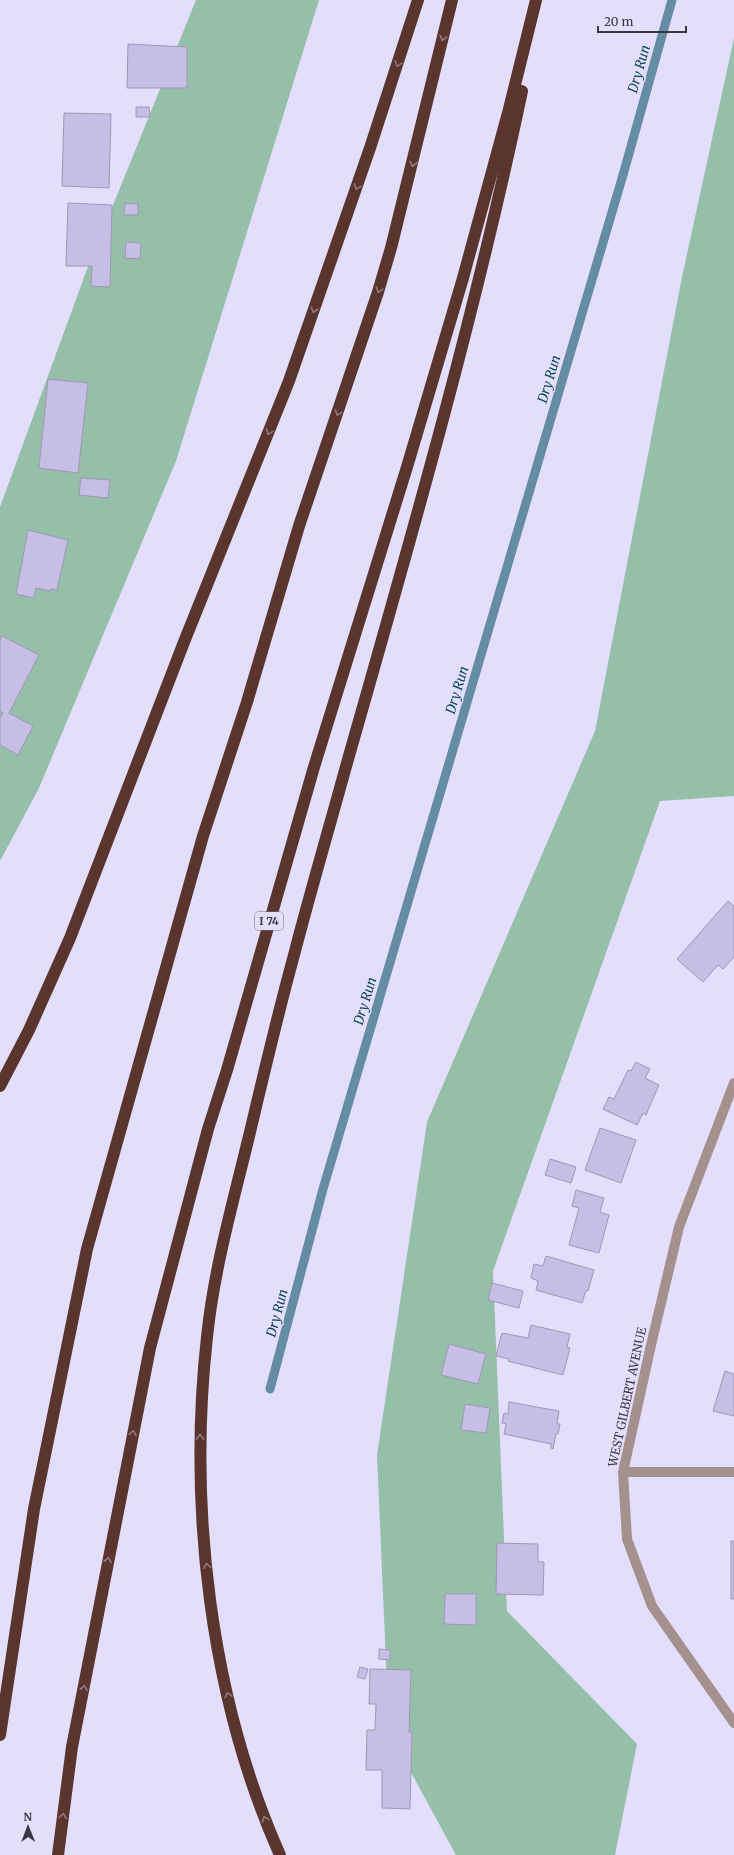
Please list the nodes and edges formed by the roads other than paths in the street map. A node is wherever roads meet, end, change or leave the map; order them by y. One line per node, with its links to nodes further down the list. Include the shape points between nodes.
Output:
1 (418, 0): 5 (highway, one-way to 5, via 289,381 184,642 70,938 29,1030)
2 (452, 0): 9 (highway, one-way to 9, via 401,215 203,836 87,1250 34,1509)
3 (537, 0): 10 (highway, I 74, one-way to 3, via 72,1747 150,1348 208,1129 256,964 463,278); 11 (highway, one-way to 3, via 237,1733 226,1689 211,1600 201,1510 200,1463 202,1386 207,1334 217,1271 293,956 396,588 483,263 528,63)
4 (734, 1083): 6 (street, WEST GILBERT AVENUE, via 679,1227)
5 (0, 1086)
6 (623, 1472): 7 (street); 8 (street, WEST GILBERT AVENUE, via 627,1539 652,1606)
7 (734, 1472)
8 (734, 1723)
9 (0, 1735)
10 (58, 1855)
11 (280, 1855)

